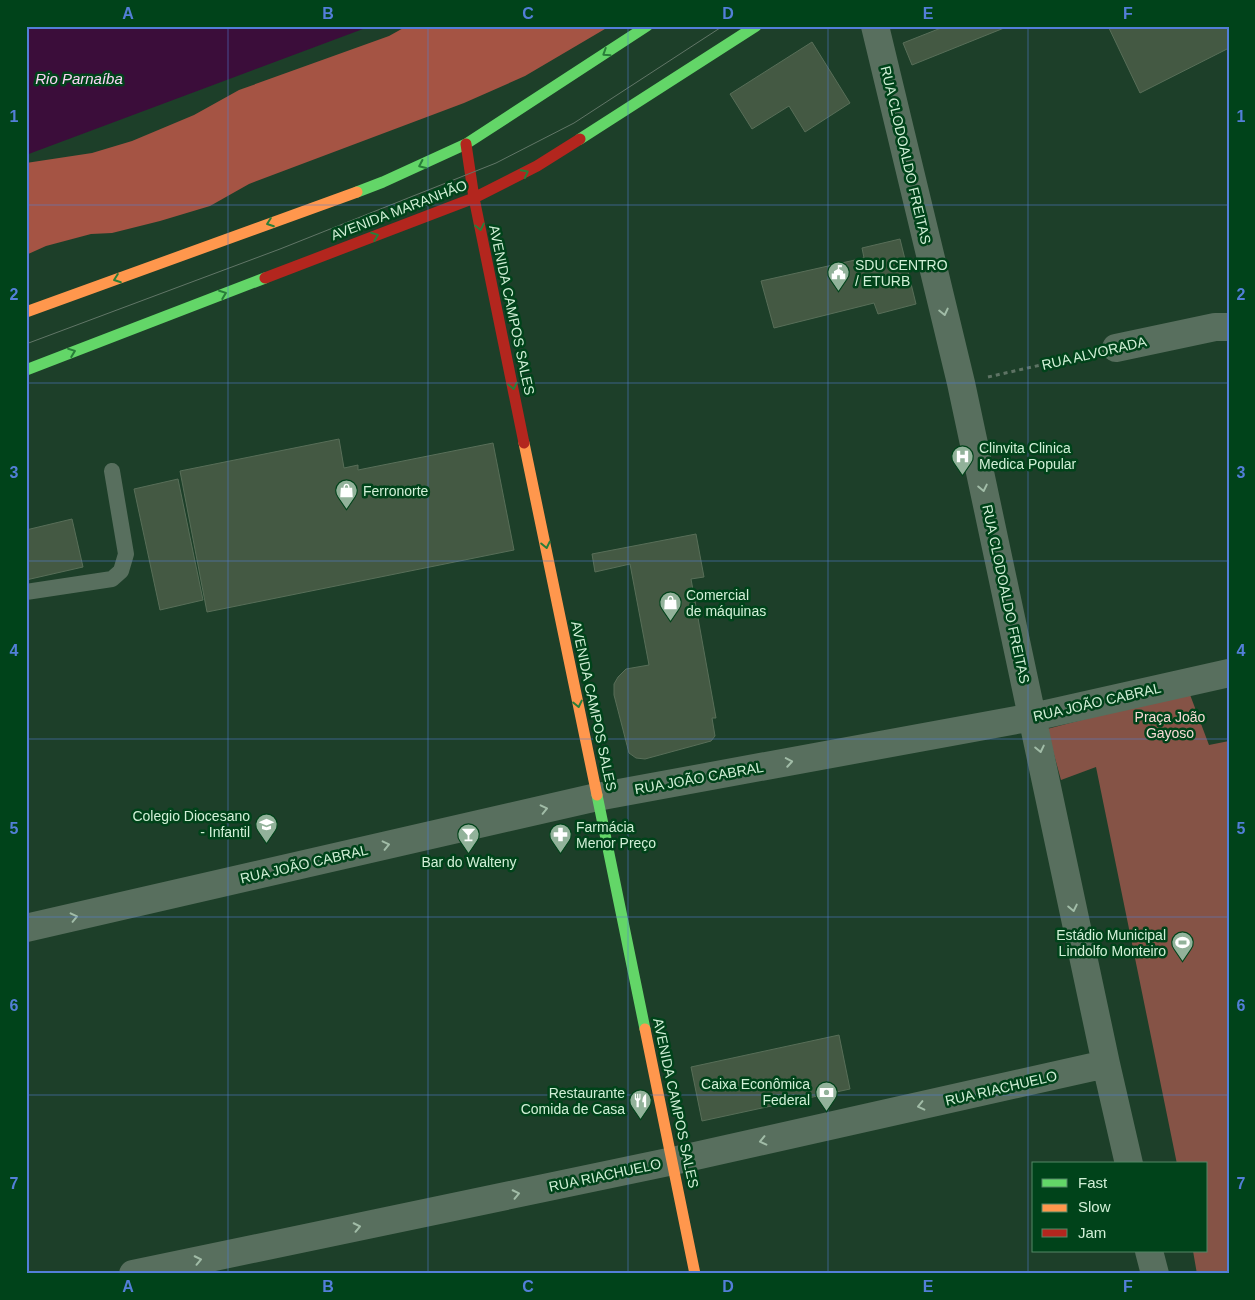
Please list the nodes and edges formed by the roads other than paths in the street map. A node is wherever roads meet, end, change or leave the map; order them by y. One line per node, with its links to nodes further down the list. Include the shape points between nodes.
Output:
1 (647, 26): 4 (main road, one-way to 4)
2 (756, 26): 5 (main road, AVENIDA MARANHÃO, one-way to 2, via 537,166)
3 (875, 26): 13 (street, RUA CLODOALDO FREITAS, one-way to 13, via 961,383)
4 (466, 144): 5 (main road, AVENIDA CAMPOS SALES); 6 (main road, one-way to 6, via 383,182)
5 (474, 198): 9 (main road, AVENIDA MARANHÃO, one-way to 5); 14 (main road, AVENIDA CAMPOS SALES, one-way to 14)
6 (26, 312)
7 (1229, 327): 8 (street, RUA ALVORADA, via 1215,327)
8 (1116, 348)
9 (26, 370)
10 (112, 471): 11 (lane, via 126,554 120,571 112,578)
11 (26, 592)
12 (1229, 673): 13 (street, RUA JOÃO CABRAL)
13 (1033, 717): 14 (street, RUA JOÃO CABRAL, one-way to 13); 16 (street, RUA CLODOALDO FREITAS, one-way to 16)
14 (597, 797): 15 (street, RUA JOÃO CABRAL, one-way to 14); 17 (main road, AVENIDA CAMPOS SALES)
15 (26, 928)
16 (1106, 1064): 17 (street, RUA RIACHUELO, one-way to 17); 18 (street, RUA CLODOALDO FREITAS)
17 (673, 1161): 20 (street, RUA RIACHUELO, one-way to 17); 21 (main road, AVENIDA CAMPOS SALES)
18 (1129, 1162)
19 (1150, 1252): 22 (street)
20 (133, 1274)
21 (695, 1274)
22 (1155, 1274)

